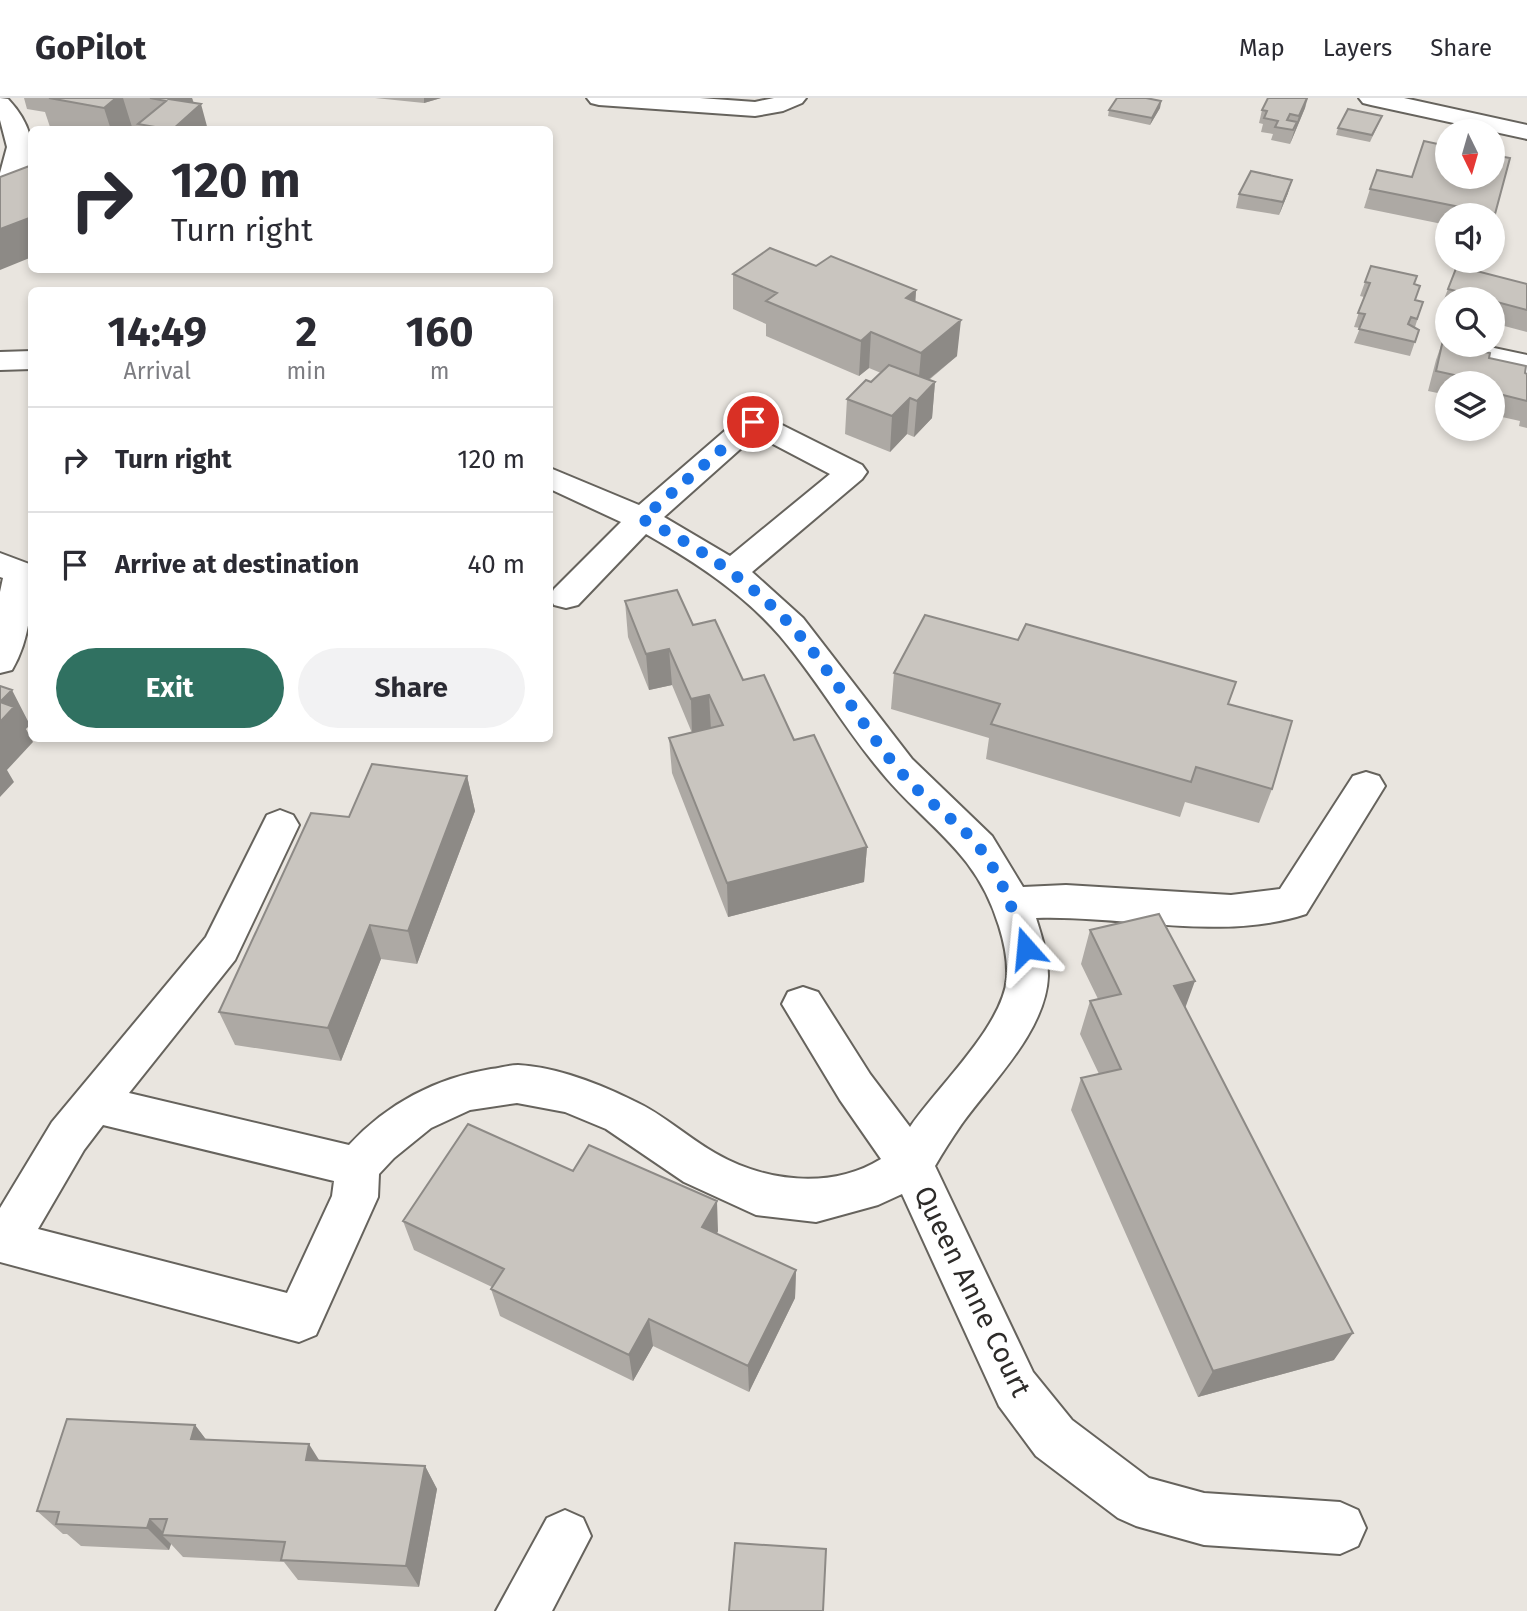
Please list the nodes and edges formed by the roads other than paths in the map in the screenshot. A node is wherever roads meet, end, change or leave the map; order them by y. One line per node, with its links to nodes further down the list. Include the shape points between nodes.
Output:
1 (599, 98): 2 (street, via 743,108 775,106)
2 (794, 98)
3 (1372, 98): 5 (street)
4 (0, 104): 6 (street, via 14,120 19,147 10,181)
5 (1527, 132)
6 (0, 189)
7 (1496, 357): 10 (street)
8 (28, 360): 9 (street)
9 (0, 361)
10 (1527, 364)
11 (553, 479): 12 (street, Queen Anne Court)
12 (642, 519): 14 (street, Queen Anne Court); 14 (street, via 753,422 851,472); 15 (street)
13 (17, 563): 16 (street, via 8,641)
14 (731, 572): 19 (street, Queen Anne Court, via 779,613 906,779 979,847)
15 (566, 597)
16 (0, 661)
17 (1366, 786): 19 (street, via 1292,903 1231,911 1066,901)
18 (280, 825): 21 (street, via 221,948)
19 (1011, 903): 22 (street, Queen Anne Court, via 1026,948 1026,992 999,1045)
20 (803, 1004): 22 (street)
21 (96, 1104): 23 (street); 23 (street, via 68,1136 5,1242 299,1319 355,1197)
22 (911, 1164): 23 (street, Queen Anne Court, via 878,1185 816,1201 756,1194 700,1168 621,1115 568,1094 517,1084 465,1092 416,1114); 24 (street, Queen Anne Court, via 1016,1389 1054,1438 1136,1500 1203,1519)
23 (357, 1167)
24 (1340, 1528)
25 (565, 1535): 26 (street)
26 (523, 1611)

